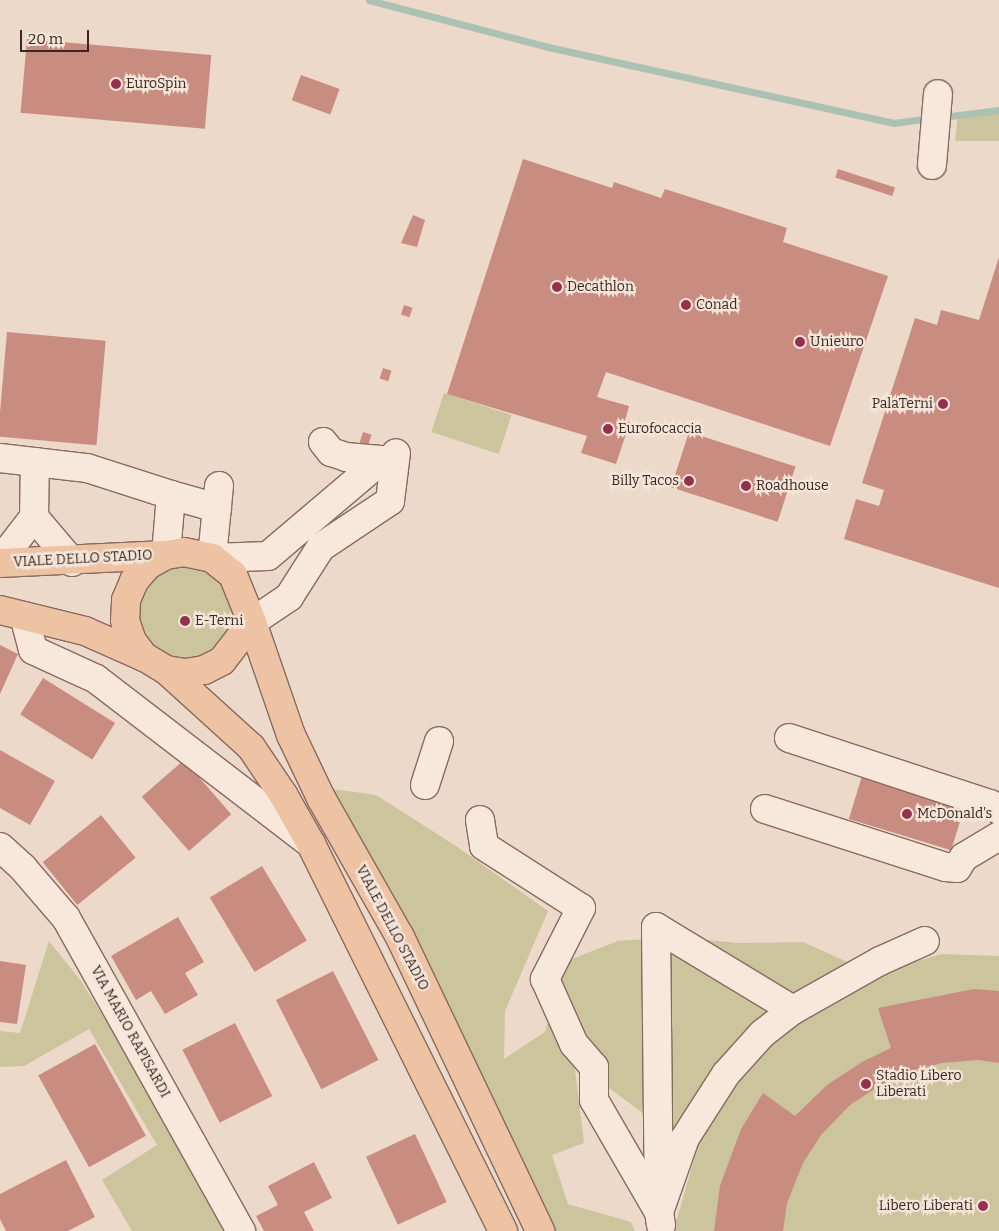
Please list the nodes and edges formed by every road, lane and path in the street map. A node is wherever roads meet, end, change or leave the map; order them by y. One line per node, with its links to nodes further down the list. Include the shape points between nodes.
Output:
1 (938, 94): 2 (street)
2 (932, 164)
3 (323, 442): 4 (street, via 332,452 346,458)
4 (389, 457): 10 (street, via 268,556); 14 (street, via 390,501 322,547 289,597)
5 (0, 458): 6 (street)
6 (35, 462): 7 (street, via 87,468); 8 (street)
7 (171, 496): 9 (street); 10 (street, via 218,497)
8 (34, 518): 11 (street); 12 (street)
9 (166, 555): 10 (main road, via 184,552); 12 (main road, VIALE DELLO STADIO); 15 (main road, via 148,565 134,581 126,600 125,621 132,641)
10 (212, 558): 14 (main road, via 233,575)
11 (0, 562): 12 (main road, VIALE DELLO STADIO)
12 (72, 562)
13 (12, 613): 15 (main road, via 85,631); 23 (street, via 33,650 96,679)
14 (252, 622): 15 (main road, via 222,661 204,670 185,673); 32 (main road, VIALE DELLO STADIO, via 291,735 321,798 400,937)
15 (155, 663): 23 (main road, via 251,747)
16 (790, 738): 20 (street, via 990,804)
17 (439, 741): 18 (street)
18 (425, 785)
19 (765, 809): 26 (street)
20 (999, 810)
21 (480, 820): 29 (street, via 484,846 581,908 545,978 574,1044 594,1067 594,1100)
22 (999, 836): 26 (street, via 964,857)
23 (311, 844): 31 (main road)
24 (0, 847): 30 (street, VIA MARIO RAPISARDI, via 23,868 66,918)
25 (999, 854): 26 (street, via 970,870)
26 (957, 868)
27 (925, 941): 28 (street, via 880,961)
28 (793, 1010): 29 (street, via 762,1034 726,1074 685,1138); 29 (street, via 656,927)
29 (661, 1222)
30 (241, 1231)
31 (503, 1231)
32 (540, 1231)

